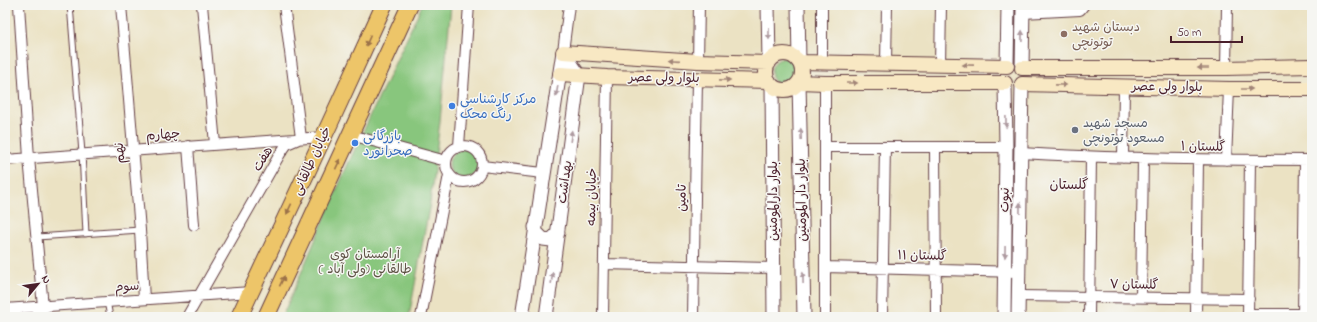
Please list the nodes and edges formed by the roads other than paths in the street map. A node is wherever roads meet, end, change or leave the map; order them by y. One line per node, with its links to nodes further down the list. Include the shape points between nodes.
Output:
1 (19, 5): 56 (street)
2 (70, 5): 54 (lane)
3 (121, 5): 53 (street, نهم)
4 (202, 5): 46 (street)
5 (284, 5): 45 (street)
6 (384, 5): 44 (main road, خیابان طالقانی, one-way to 44)
7 (410, 5): 43 (main road, خیابان طالقانی)
8 (469, 5): 48 (street)
9 (569, 5): 20 (street, بهداشت)
10 (699, 5): 21 (street)
11 (768, 5): 24 (street, one-way to 24)
12 (798, 5): 22 (street)
13 (822, 5): 23 (street)
14 (887, 5): 25 (street)
15 (941, 5): 26 (street)
16 (1008, 5): 27 (street)
17 (1084, 5): 19 (street, via 1080,10)
18 (1227, 5): 30 (street)
19 (1023, 9): 29 (street, one-way to 19)
20 (563, 52): 21 (main road, بلوار ولی عصر, one-way to 20); 31 (street, بهداشت); 32 (street)
21 (698, 62): 24 (main road, بلوار ولی عصر)
22 (799, 62): 23 (main road); 24 (main road, via 784,54 773,58); 35 (main road, via 802,72)
23 (822, 62): 25 (main road)
24 (769, 63): 36 (main road, via 767,75)
25 (886, 63): 26 (main road)
26 (940, 65): 27 (main road, one-way to 26)
27 (1007, 66): 29 (main road, via 1016,64); 38 (main road, via 1002,76)
28 (1312, 66): 30 (main road, بلوار ولی عصر)
29 (1022, 68): 30 (main road, بلوار ولی عصر, one-way to 29); 39 (main road, via 1025,78)
30 (1226, 68)
31 (560, 74): 32 (main road, بلوار ولی عصر); 67 (street, بهداشت, one-way to 67)
32 (579, 75): 33 (main road, بلوار ولی عصر); 72 (street, بهداشت, one-way to 32)
33 (607, 77): 34 (main road, بلوار ولی عصر); 75 (street, خیابان بیمه)
34 (697, 79): 36 (main road, بلوار ولی عصر, one-way to 36); 76 (street, تامین)
35 (799, 82): 36 (main road, via 790,89 778,89); 37 (main road); 108 (street, بلوار دار المومنین, one-way to 35)
36 (770, 83): 78 (street, بلوار دارالمومنین)
37 (825, 83): 38 (main road, one-way to 38); 49 (street)
38 (1005, 83): 39 (main road, via 1015,87); 52 (street, نبوت, one-way to 52)
39 (1022, 84): 40 (main road, بلوار ولی عصر, one-way to 40); 55 (street, نبوت)
40 (1124, 86): 42 (main road, بلوار ولی عصر); 58 (street)
41 (1312, 88): 42 (main road, بلوار ولی عصر, one-way to 41)
42 (1229, 89): 62 (street)
43 (351, 135): 65 (street); 101 (main road, خیابان طالقانی, one-way to 43)
44 (324, 137): 45 (street, چهارم); 84 (main road, خیابان طالقانی, one-way to 84)
45 (301, 138): 46 (street, چهارم); 85 (street, هفت, via 287,144 280,154)
46 (215, 144): 47 (street, چهارم)
47 (188, 146): 53 (street, چهارم); 69 (street)
48 (459, 146): 65 (street, via 450,153); 66 (street, via 476,150 482,160)
49 (824, 147): 50 (street); 77 (street)
50 (885, 147): 51 (street); 79 (street)
51 (935, 147): 52 (street); 80 (street)
52 (1006, 147): 55 (street); 81 (street, نبوت, one-way to 81)
53 (132, 150): 54 (street, چهارم); 71 (street, نهم)
54 (82, 153): 56 (street, چهارم); 73 (lane)
55 (1021, 154): 57 (street, گلستان ۱); 82 (street, نبوت, one-way to 55)
56 (29, 158): 60 (street, چهارم); 74 (street)
57 (1091, 158): 58 (street, گلستان ۱); 87 (street)
58 (1123, 158): 59 (street, گلستان ۱)
59 (1143, 158): 61 (street, گلستان ۱); 88 (street)
60 (5, 160)
61 (1198, 160): 62 (street, گلستان ۱); 89 (street)
62 (1226, 160): 63 (street, گلستان ۱)
63 (1250, 160): 64 (street, گلستان ۱); 91 (street)
64 (1309, 160): 83 (street)
65 (446, 161): 68 (street, via 446,170)
66 (482, 166): 67 (street); 68 (street, via 472,181 460,182)
67 (543, 173): 70 (street, بهداشت)
68 (450, 175): 102 (street)
69 (194, 225)
70 (535, 226): 72 (street, via 536,232 543,239 551,240); 103 (street, بهداشت)
71 (140, 230): 73 (lane); 90 (street, نهم)
72 (558, 233): 104 (street, بهداشت, one-way to 72)
73 (86, 234): 74 (lane)
74 (36, 237): 93 (street)
75 (604, 264): 76 (street); 105 (street, خیابان بیمه)
76 (694, 266): 78 (street); 106 (street, تامین)
77 (825, 267): 79 (street, گلستان ۱۱); 109 (street)
78 (774, 268): 107 (street, بلوار دارالمومنین)
79 (884, 268): 80 (street, گلستان ۱۱); 110 (street)
80 (936, 270): 81 (street, گلستان ۱۱); 111 (street)
81 (1004, 271): 82 (street, گلستان ۱۱); 112 (street, نبوت)
82 (1019, 272): 86 (street, نبوت)
83 (1308, 286): 96 (street)
84 (251, 292): 85 (street, سوم); 100 (main road, خیابان طالقانی)
85 (199, 295): 90 (street, سوم); 99 (street, هفت)
86 (1018, 296): 87 (street, گلستان ۷); 113 (street, نبوت)
87 (1089, 297): 88 (street, گلستان ۷); 114 (street)
88 (1142, 298): 89 (street, گلستان ۷)
89 (1196, 298): 91 (street, گلستان ۷); 115 (street)
90 (144, 299): 92 (street, سوم)
91 (1248, 300): 95 (street)
92 (107, 301): 93 (street, سوم); 98 (lane)
93 (44, 306): 94 (street, سوم); 97 (street)
94 (5, 309)
95 (1248, 316): 96 (street)
96 (1303, 316)
97 (44, 317)
98 (110, 317)
99 (187, 317)
100 (239, 317)
101 (266, 317)
102 (421, 317)
103 (522, 317)
104 (546, 317)
105 (603, 317)
106 (693, 317)
107 (774, 317)
108 (804, 317)
109 (825, 317)
110 (882, 317)
111 (936, 317)
112 (1004, 317)
113 (1018, 317)
114 (1089, 317)
115 (1196, 317)

